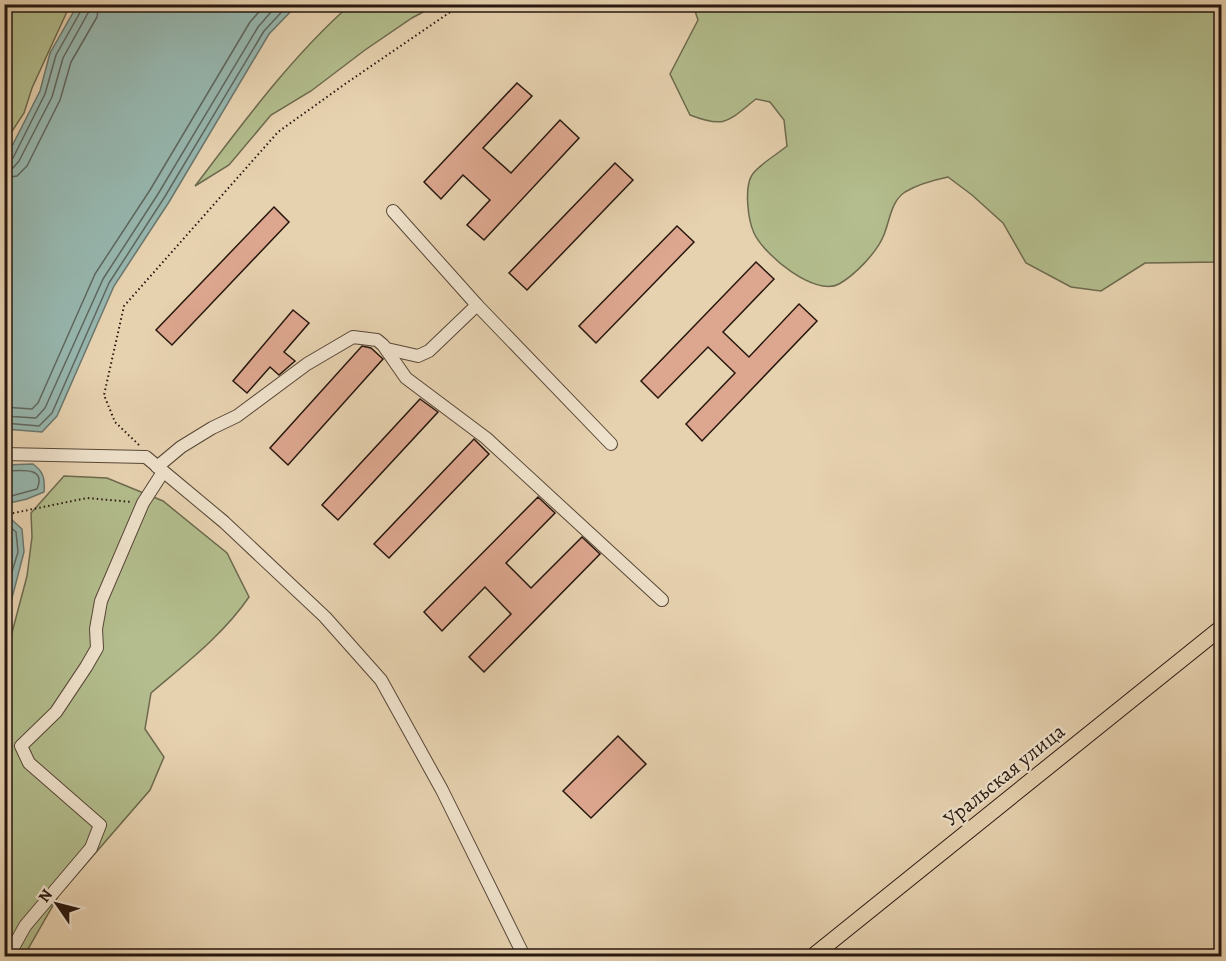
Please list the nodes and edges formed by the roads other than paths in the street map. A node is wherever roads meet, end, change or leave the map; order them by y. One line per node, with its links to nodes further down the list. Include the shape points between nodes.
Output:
1 (393, 211): 2 (street)
2 (477, 305): 3 (street, via 429,351 417,356); 4 (street)
3 (387, 349): 6 (street, via 377,340 353,337 307,364 237,416 181,447); 7 (street, via 406,378 486,438)
4 (611, 444)
5 (4, 454): 6 (street, via 146,457)
6 (160, 469): 9 (street, via 100,601 97,648 56,712 21,746 29,763 100,825 91,848 25,926); 10 (street, via 224,522 325,617 381,680 442,790)
7 (662, 600)
8 (1221, 627): 11 (main road, Уральская улица)
9 (11, 957)
10 (524, 957)
11 (813, 957)

